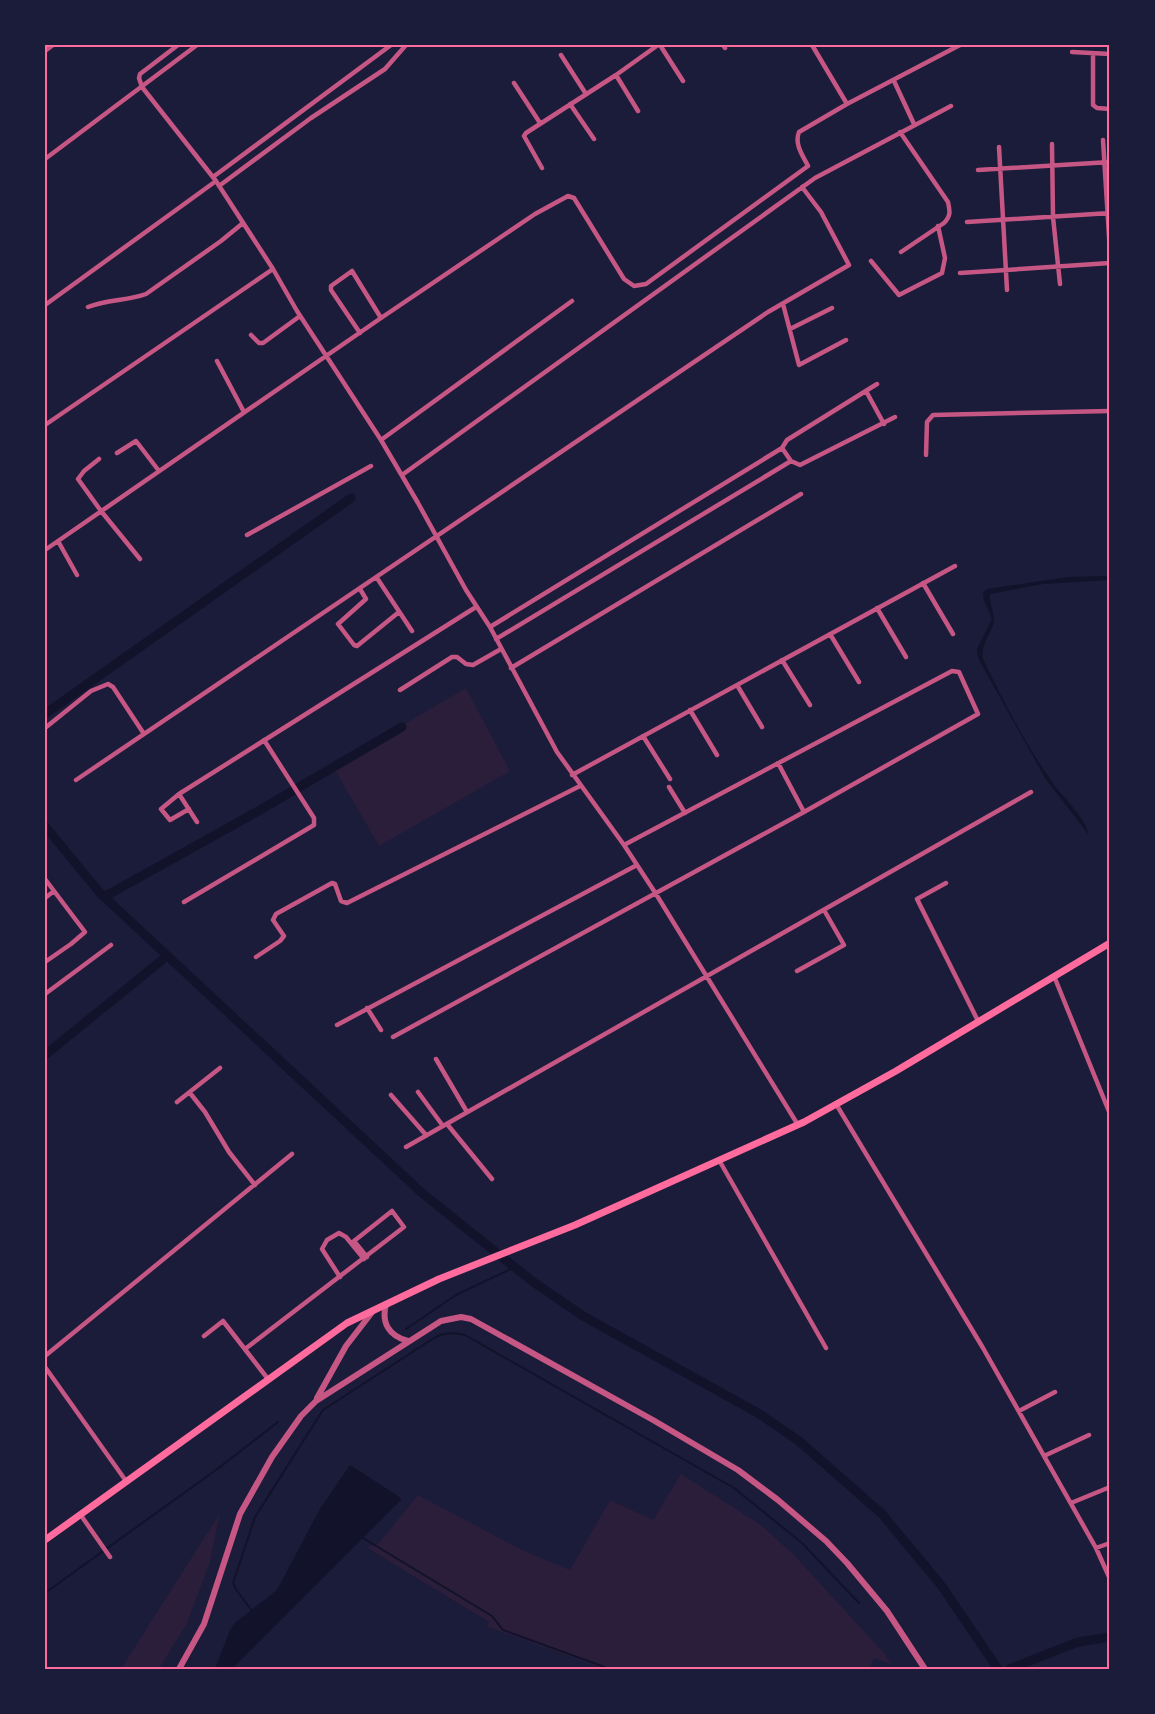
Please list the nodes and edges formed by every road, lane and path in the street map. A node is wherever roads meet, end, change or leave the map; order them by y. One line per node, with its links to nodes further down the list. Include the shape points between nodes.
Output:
1 (53, 45): 9 (street)
2 (178, 45): 18 (street, via 141,74)
3 (197, 45): 18 (street)
4 (391, 45): 41 (street)
5 (406, 45): 41 (street, via 385,69)
6 (659, 45): 14 (street); 15 (street)
7 (812, 45): 21 (street)
8 (960, 45): 16 (street)
9 (45, 51)
10 (1072, 52): 11 (street)
11 (1093, 54): 12 (street); 23 (street, via 1093,105)
12 (1110, 54)
13 (561, 55): 19 (street)
14 (616, 75): 19 (street); 24 (street)
15 (683, 81)
16 (894, 81): 21 (street); 26 (street)
17 (514, 83): 25 (street)
18 (142, 87): 32 (street); 41 (street)
19 (586, 94): 20 (street)
20 (570, 104): 25 (street); 28 (street)
21 (847, 104): 36 (street, via 799,132 796,138)
22 (951, 106): 26 (street)
23 (1110, 109)
24 (638, 111)
25 (540, 123): 37 (street, via 524,136)
26 (914, 124): 27 (street)
27 (900, 132): 40 (street); 48 (street, via 948,202 949,217)
28 (594, 139)
29 (1103, 140): 33 (street)
30 (1052, 144): 35 (street)
31 (999, 147): 38 (street)
32 (45, 159)
33 (1104, 162): 34 (street); 35 (street); 43 (street)
34 (1110, 162)
35 (1051, 165): 38 (street); 44 (street)
36 (808, 166): 40 (street); 65 (street, via 646,284 634,286 624,279 574,198 568,196)
37 (542, 168)
38 (1000, 169): 39 (street); 45 (street)
39 (978, 170)
40 (815, 178): 42 (street)
41 (216, 181): 47 (street); 61 (street)
42 (802, 187): 60 (street, via 821,212 849,266); 87 (street)
43 (1109, 213): 44 (street); 50 (street)
44 (1053, 217): 45 (street); 53 (street)
45 (1004, 220): 46 (street); 55 (street)
46 (967, 222)
47 (243, 223): 54 (street); 62 (street, via 146,294 104,300)
48 (938, 226): 49 (street); 51 (street, via 945,258 942,273 899,295)
49 (901, 252)
50 (1110, 252)
51 (871, 261)
52 (1110, 263): 53 (street)
53 (1057, 267): 55 (street); 57 (street)
54 (273, 269): 64 (street); 78 (street)
55 (1006, 270): 56 (street); 58 (street)
56 (960, 273)
57 (1060, 284)
58 (1007, 290)
59 (572, 301): 79 (street)
60 (783, 304): 66 (street); 93 (street)
61 (45, 305)
62 (88, 307)
63 (832, 308): 66 (street)
64 (300, 316): 68 (street, via 261,344); 70 (street)
65 (381, 318): 67 (street); 67 (street, via 352,271 333,283 331,290)
66 (790, 329): 69 (street, via 799,365)
67 (360, 333): 70 (street)
68 (251, 335)
69 (846, 340)
70 (326, 356): 75 (street); 79 (street)
71 (217, 361): 75 (street)
72 (877, 384): 73 (street)
73 (866, 391): 77 (street); 80 (street, via 787,441)
74 (1110, 411): 82 (street, via 933,415 927,422)
75 (244, 412): 86 (street)
76 (895, 417): 77 (street)
77 (884, 424): 84 (street, via 800,465)
78 (45, 425)
79 (381, 440): 87 (street)
80 (783, 448): 84 (street); 89 (street)
81 (117, 453): 86 (street, via 136,441)
82 (926, 455)
83 (99, 459): 90 (street, via 78,479)
84 (791, 461): 91 (street)
85 (371, 466): 92 (street)
86 (159, 471): 90 (street)
87 (402, 476): 93 (street)
88 (801, 494): 117 (street)
89 (691, 505): 91 (street); 98 (street)
90 (101, 511): 94 (street); 96 (street)
91 (700, 516): 101 (street)
92 (247, 535)
93 (436, 537): 100 (street); 105 (street)
94 (58, 541): 95 (street); 99 (street)
95 (46, 547)
96 (140, 559)
97 (955, 566): 102 (street)
98 (590, 567): 101 (street); 104 (street)
99 (77, 575)
100 (377, 578): 103 (street); 107 (street)
101 (597, 578): 108 (street)
102 (923, 583): 106 (street); 112 (street)
103 (360, 589): 107 (street, via 366,599 338,624 354,645); 125 (street)
104 (531, 602): 108 (street); 109 (street)
105 (476, 608): 109 (street); 127 (street)
106 (876, 608): 111 (street); 115 (street)
107 (399, 612): 110 (street)
108 (538, 614): 113 (street)
109 (490, 627): 113 (street)
110 (412, 631)
111 (830, 634): 116 (street); 118 (street)
112 (953, 634)
113 (496, 639): 114 (street)
114 (501, 650): 117 (street); 120 (street, via 473,665 452,657)
115 (906, 657)
116 (782, 660): 119 (street); 121 (street)
117 (511, 668): 130 (street)
118 (859, 682)
119 (737, 685): 122 (street); 123 (street)
120 (400, 690)
121 (810, 705)
122 (690, 710): 126 (street); 128 (street)
123 (762, 727)
124 (45, 728): 125 (street, via 91,691 108,684)
125 (144, 734): 132 (street)
126 (643, 736): 130 (street); 131 (street)
127 (264, 740): 136 (street); 148 (street, via 314,818 313,827)
128 (717, 755)
129 (778, 763): 138 (street); 138 (street, via 952,671 959,672 978,716); 139 (street)
130 (572, 775): 133 (street)
131 (670, 779)
132 (76, 780)
133 (580, 786): 141 (street); 152 (street, via 347,903 341,901 332,884 276,914 273,920 284,936)
134 (669, 787): 139 (street)
135 (1031, 792): 149 (street)
136 (178, 794): 137 (street); 137 (street, via 162,810 171,820)
137 (189, 809): 140 (street)
138 (804, 812): 146 (street)
139 (685, 813): 141 (street)
140 (197, 822)
141 (624, 845): 142 (street)
142 (637, 865): 146 (street); 158 (street)
143 (45, 879): 145 (street)
144 (946, 883): 159 (street, via 917,900)
145 (54, 891): 147 (street); 153 (street, via 84,932)
146 (656, 894): 155 (street); 162 (street)
147 (45, 898)
148 (184, 902)
149 (824, 910): 154 (street, via 844,945); 155 (street)
150 (1110, 943): 156 (main road)
151 (111, 945): 157 (street)
152 (256, 957)
153 (45, 962)
154 (797, 971)
155 (708, 976): 170 (street); 173 (street)
156 (1054, 976): 159 (main road); 171 (street)
157 (45, 994)
158 (368, 1008): 160 (street); 161 (street)
159 (978, 1022): 169 (main road)
160 (337, 1025)
161 (381, 1030)
162 (393, 1037)
163 (436, 1059): 170 (street)
164 (220, 1068): 165 (street)
165 (190, 1092): 168 (street); 179 (street)
166 (418, 1092): 172 (street)
167 (391, 1095): 174 (street)
168 (177, 1102)
169 (836, 1104): 173 (main road); 193 (street)
170 (467, 1112): 172 (street)
171 (1110, 1114)
172 (445, 1125): 174 (street); 178 (street)
173 (798, 1125): 177 (main road)
174 (426, 1136): 175 (street)
175 (406, 1147)
176 (292, 1154): 179 (street)
177 (719, 1160): 182 (main road); 186 (street)
178 (492, 1179)
179 (255, 1185): 188 (street)
180 (365, 1258): 180 (street, via 354,1241 392,1211 404,1227); 181 (street); 181 (street, via 339,1233 327,1240 322,1249)
181 (340, 1276): 187 (street)
182 (386, 1304): 183 (main road); 185 (street, via 387,1328 395,1337)
183 (373, 1310): 190 (main road, via 346,1323); 192 (street, via 346,1346)
184 (204, 1336): 187 (street, via 223,1321)
185 (408, 1341): 192 (street); 206 (street, via 441,1322 471,1319 738,1470 778,1500 847,1563)
186 (826, 1348)
187 (245, 1349): 190 (street)
188 (45, 1356)
189 (45, 1367): 196 (street)
190 (268, 1379): 196 (main road)
191 (1055, 1392): 193 (street)
192 (316, 1401): 205 (street, via 272,1457 240,1514 204,1624)
193 (1019, 1411): 195 (street)
194 (1089, 1435): 195 (street)
195 (1044, 1456): 198 (street)
196 (126, 1481): 199 (main road)
197 (1110, 1487): 198 (street)
198 (1071, 1503): 202 (street)
199 (80, 1514): 200 (main road); 203 (street)
200 (45, 1540)
201 (1110, 1543): 202 (street)
202 (1096, 1548): 204 (street)
203 (107, 1552)
204 (1110, 1579)
205 (179, 1669)
206 (925, 1669)

